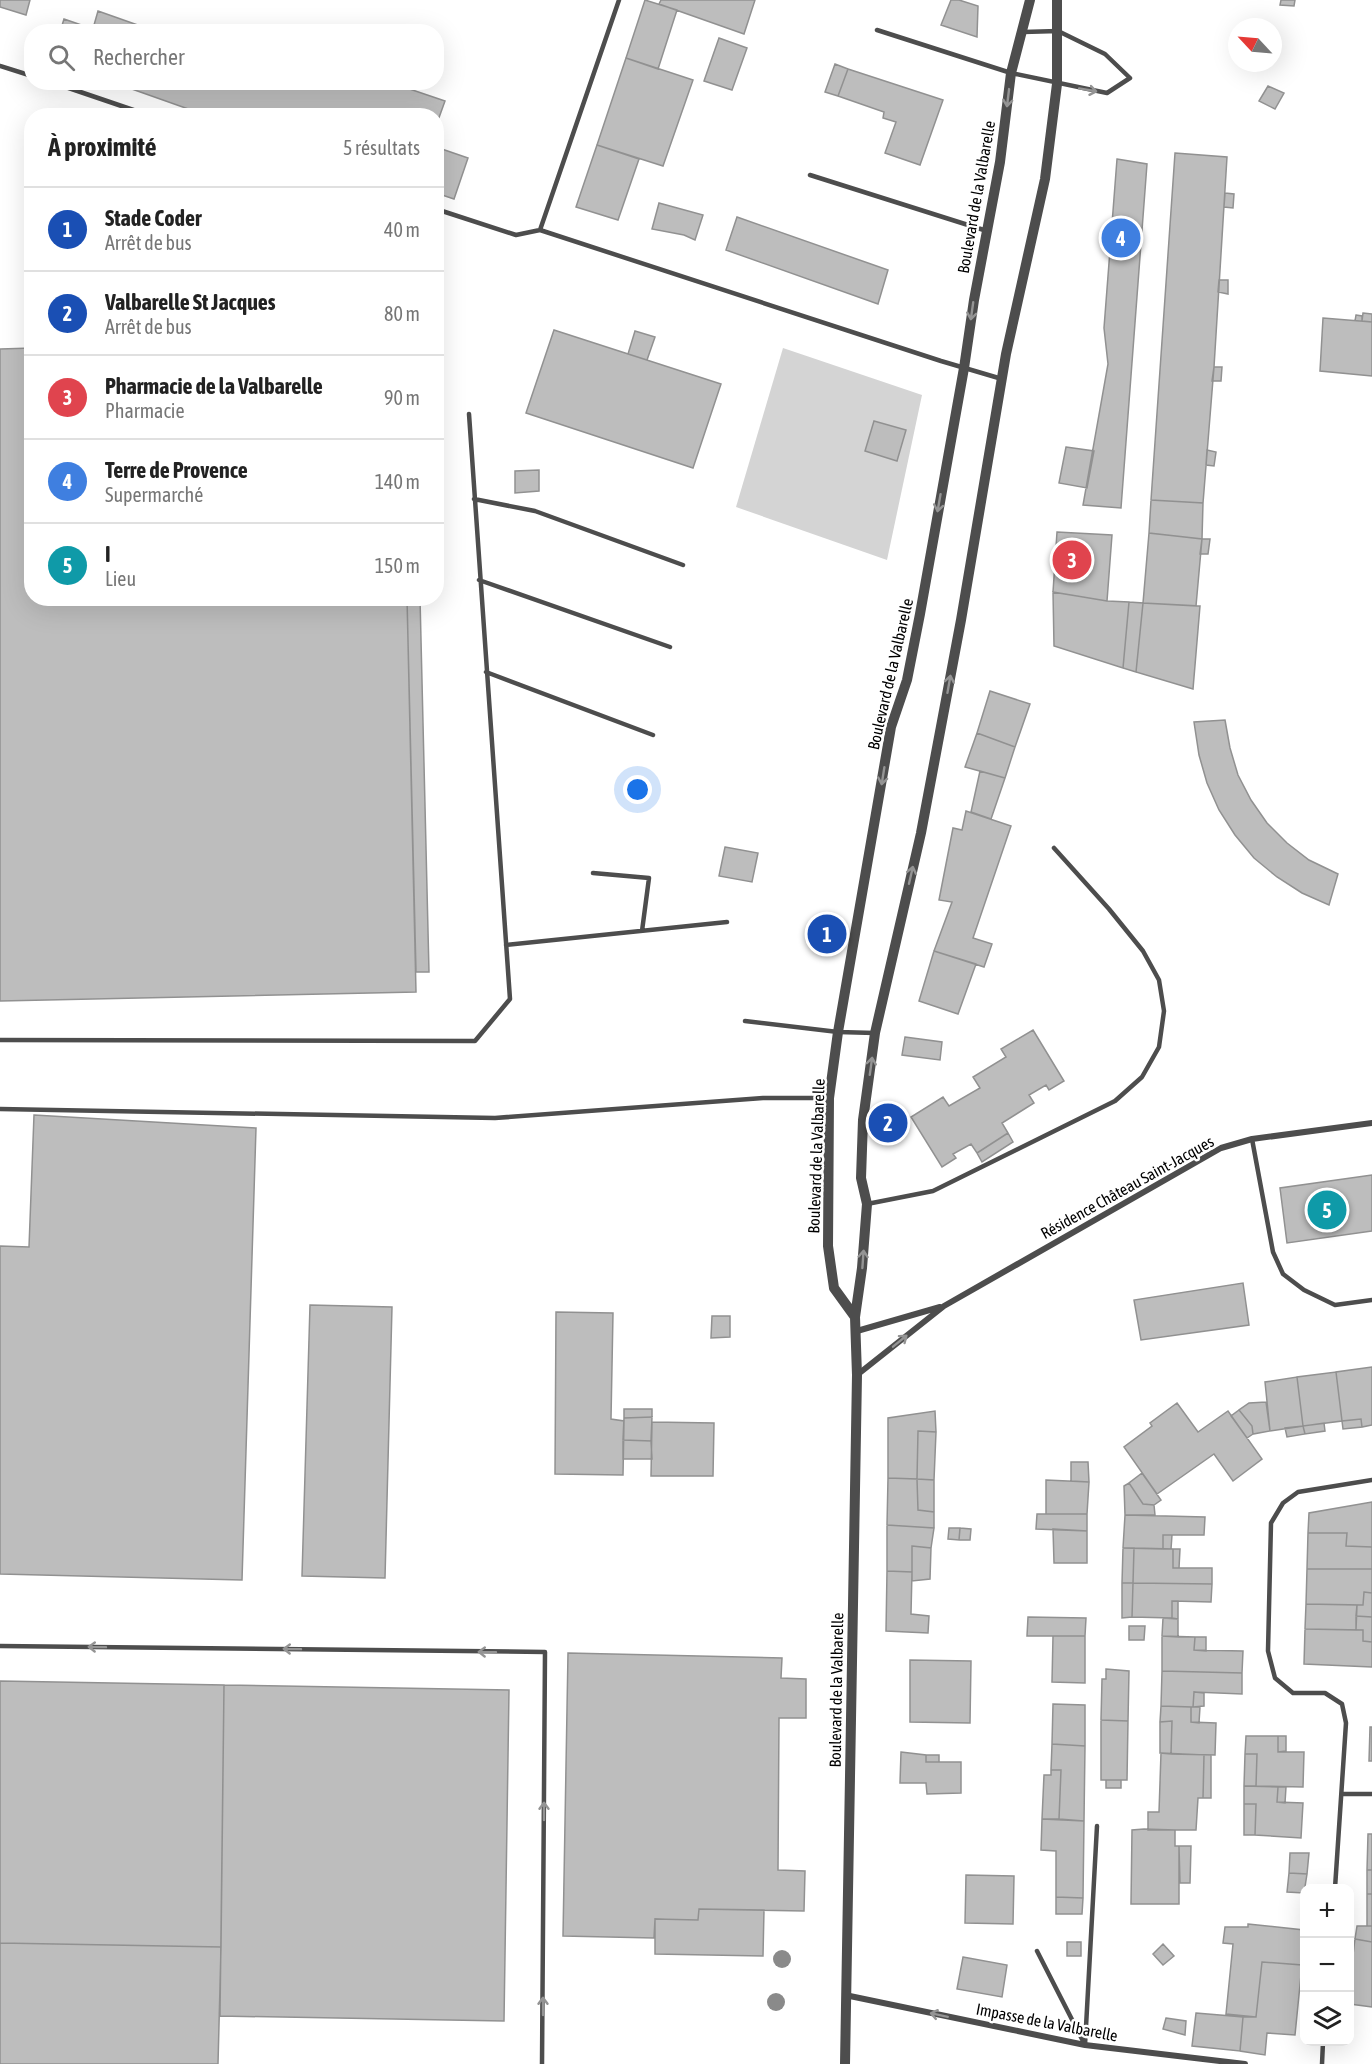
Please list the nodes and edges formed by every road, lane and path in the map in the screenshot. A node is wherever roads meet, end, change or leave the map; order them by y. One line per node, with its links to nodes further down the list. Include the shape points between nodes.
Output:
1 (619, 0): 15 (lane)
2 (1030, 0): 6 (street, Boulevard de la Valbarelle)
3 (1057, 0): 5 (street, Boulevard de la Valbarelle)
4 (877, 30): 8 (lane)
5 (1058, 31): 6 (lane); 10 (street, Boulevard de la Valbarelle); 10 (lane, one-way to 5, via 1107,93 1130,78 1105,54)
6 (1023, 32): 8 (street, Boulevard de la Valbarelle)
7 (0, 66): 9 (lane)
8 (1011, 73): 10 (lane); 16 (street, Boulevard de la Valbarelle, one-way to 16)
9 (24, 74)
10 (1057, 84): 18 (street, Boulevard de la Valbarelle, via 1044,179)
11 (75, 90): 12 (lane)
12 (127, 108)
13 (810, 174): 16 (lane)
14 (444, 212): 15 (lane, via 516,235)
15 (540, 230): 17 (lane)
16 (987, 231): 17 (street, Boulevard de la Valbarelle, one-way to 17)
17 (964, 368): 18 (lane); 32 (street, Boulevard de la Valbarelle, one-way to 32, via 907,680 891,727)
18 (1002, 379): 33 (street, Boulevard de la Valbarelle, one-way to 18, via 921,833)
19 (469, 414): 20 (lane)
20 (474, 499): 21 (lane, via 535,511); 22 (lane)
21 (683, 565)
22 (480, 580): 23 (lane); 24 (lane)
23 (670, 647)
24 (486, 672): 25 (lane); 30 (lane)
25 (653, 735)
26 (1054, 849): 39 (lane, via 1143,951 1159,980 1164,1011 1159,1047 1142,1077 1115,1101 933,1191)
27 (593, 873): 29 (lane, via 649,878)
28 (727, 922): 29 (lane)
29 (642, 931): 30 (lane)
30 (506, 945): 34 (lane, via 510,999 475,1041)
31 (745, 1021): 32 (lane)
32 (838, 1032): 33 (lane); 35 (street, Boulevard de la Valbarelle)
33 (875, 1033): 39 (street, Boulevard de la Valbarelle, one-way to 33, via 861,1178 863,1120)
34 (0, 1040)
35 (830, 1098): 36 (lane, via 763,1098 495,1118); 42 (street, Boulevard de la Valbarelle, via 828,1246 834,1288)
36 (0, 1109)
37 (1372, 1123): 38 (street, Résidence Château Saint-Jacques)
38 (1252, 1139): 40 (lane, via 1273,1252 1283,1274 1335,1305); 41 (street, Résidence Château Saint-Jacques, via 1221,1148)
39 (867, 1204): 42 (street, Boulevard de la Valbarelle, one-way to 39)
40 (1372, 1300)
41 (944, 1306): 43 (street, Résidence Château Saint-Jacques); 44 (street, Résidence Château Saint-Jacques, one-way to 41)
42 (855, 1317): 43 (street, Boulevard de la Valbarelle)
43 (856, 1331): 44 (street, Boulevard de la Valbarelle)
44 (857, 1375): 52 (street, Boulevard de la Valbarelle)
45 (1372, 1480): 47 (lane, via 1298,1492 1283,1503 1271,1523 1268,1651 1275,1678 1293,1693 1325,1693 1342,1704 1346,1723)
46 (0, 1646): 55 (lane, one-way to 46, via 545,1652)
47 (1343, 1794): 48 (lane); 50 (lane)
48 (1372, 1794)
49 (1097, 1826): 53 (lane)
50 (1335, 1884)
51 (1037, 1951): 53 (lane)
52 (845, 1995): 53 (street, Impasse de la Valbarelle, one-way to 52); 56 (street, Boulevard de la Valbarelle)
53 (1085, 2045): 57 (street, Impasse de la Valbarelle)
54 (1323, 2046): 58 (lane)
55 (542, 2064)
56 (845, 2064)
57 (1245, 2064)
58 (1322, 2064)

